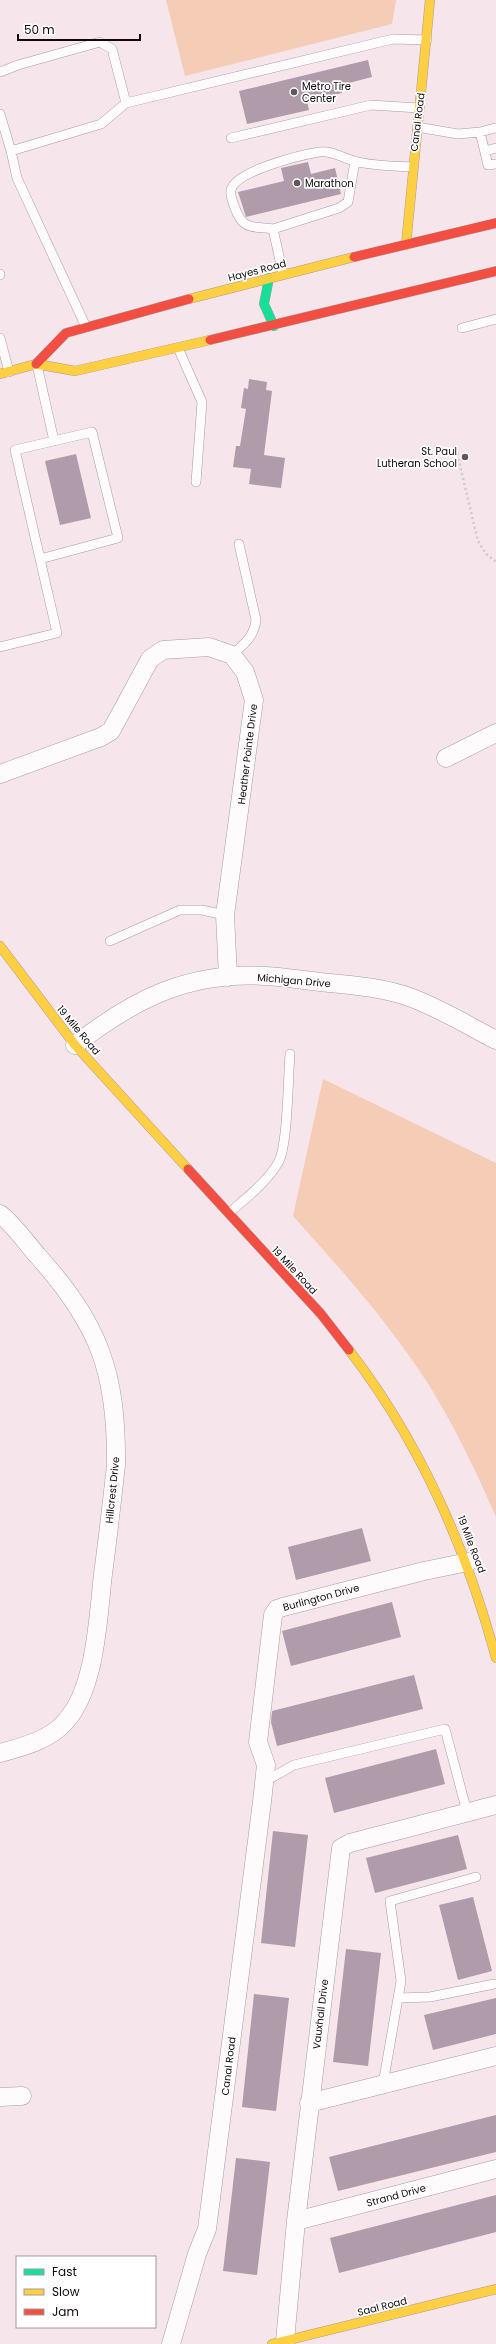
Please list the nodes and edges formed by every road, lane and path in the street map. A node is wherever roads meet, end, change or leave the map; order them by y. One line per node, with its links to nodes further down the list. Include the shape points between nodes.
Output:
1 (430, 0): 2 (street, Canal Road)
2 (428, 40): 4 (lane, via 392,39); 5 (street, Canal Road)
3 (0, 72): 4 (lane, via 100,42 112,49)
4 (126, 103): 12 (lane, via 101,124)
5 (419, 108): 7 (street, Canal Road); 10 (lane, via 371,105)
6 (0, 114): 12 (lane)
7 (417, 126): 9 (lane, via 458,134); 16 (street, Canal Road)
8 (495, 128): 9 (lane)
9 (480, 132): 13 (lane)
10 (231, 138)
11 (496, 148): 13 (lane)
12 (11, 151): 25 (lane, via 17,178)
13 (485, 151): 15 (lane, via 488,166)
14 (355, 161): 16 (lane); 18 (lane, via 348,202 339,208); 18 (lane, via 321,152 287,159 259,169 236,182 231,194 241,222 250,228)
15 (496, 164)
16 (412, 167): 19 (street, Canal Road)
17 (496, 223): 19 (street, Hayes Road)
18 (273, 229): 21 (lane)
19 (406, 245): 21 (street, Hayes Road)
20 (496, 271): 24 (street, Hayes Road)
21 (282, 274): 22 (street, Hayes Road)
22 (269, 278): 24 (street, via 264,304); 25 (street, Hayes Road)
23 (496, 319): 26 (lane)
24 (274, 326): 28 (street, Hayes Road)
25 (86, 327): 29 (street, Hayes Road, via 66,333)
26 (462, 328)
27 (0, 338): 30 (lane)
28 (178, 348): 29 (street, Hayes Road, via 75,371); 33 (lane, via 202,402)
29 (36, 364): 30 (street, Hayes Road); 31 (lane)
30 (5, 373)
31 (54, 441): 35 (lane, via 15,450); 35 (lane, via 92,432 118,538)
32 (456, 450): 36 (path, via 478,541 486,554)
33 (196, 482)
34 (238, 544): 38 (lane, via 256,620 255,631 249,640)
35 (40, 560): 37 (lane, via 57,633)
36 (496, 562)
37 (0, 647)
38 (232, 655): 41 (street, via 209,647 162,650 150,659 111,730 101,737); 42 (street, Heather Pointe Drive, via 245,672 254,700)
39 (496, 733): 40 (street)
40 (446, 758)
41 (0, 774)
42 (225, 915): 43 (lane, via 202,910 180,910); 45 (street, Heather Pointe Drive)
43 (110, 941)
44 (0, 946): 47 (street, 19 Mile Road)
45 (228, 977): 46 (street, Michigan Drive, via 265,976 388,991 413,998); 47 (street, Michigan Drive, via 207,979 152,995 107,1019)
46 (496, 1040)
47 (74, 1045): 49 (street, 19 Mile Road)
48 (290, 1054): 49 (lane, via 285,1129 279,1162 266,1179)
49 (229, 1213): 51 (street, 19 Mile Road, via 350,1348 383,1396 439,1493)
50 (1, 1218): 53 (street, Hillcrest Drive, via 70,1294 98,1342 111,1388 116,1451 95,1648 82,1692 75,1709 59,1728 42,1739)
51 (468, 1562): 52 (street, 19 Mile Road); 54 (street, Burlington Drive, via 277,1609 271,1620 258,1742 266,1765)
52 (496, 1658)
53 (0, 1753)
54 (263, 1783): 56 (lane, via 294,1765 445,1729); 69 (street, Canal Road, via 207,2229 197,2254)
55 (496, 1805): 56 (street, Vauxhall Drive)
56 (467, 1812): 64 (street, Vauxhall Drive, via 350,1842 341,1848)
57 (476, 1877): 59 (lane, via 390,1901 401,1981)
58 (494, 1984): 59 (lane, via 430,1997)
59 (398, 1998): 61 (lane)
60 (496, 2056): 61 (street)
61 (384, 2084): 64 (street)
62 (22, 2096): 63 (street)
63 (0, 2097)
64 (309, 2103): 66 (street, Vauxhall Drive)
65 (496, 2169): 66 (street, Strand Drive)
66 (296, 2221): 68 (street, Vauxhall Drive)
67 (496, 2290): 68 (street, Saal Road)
68 (279, 2342)
69 (171, 2344)

